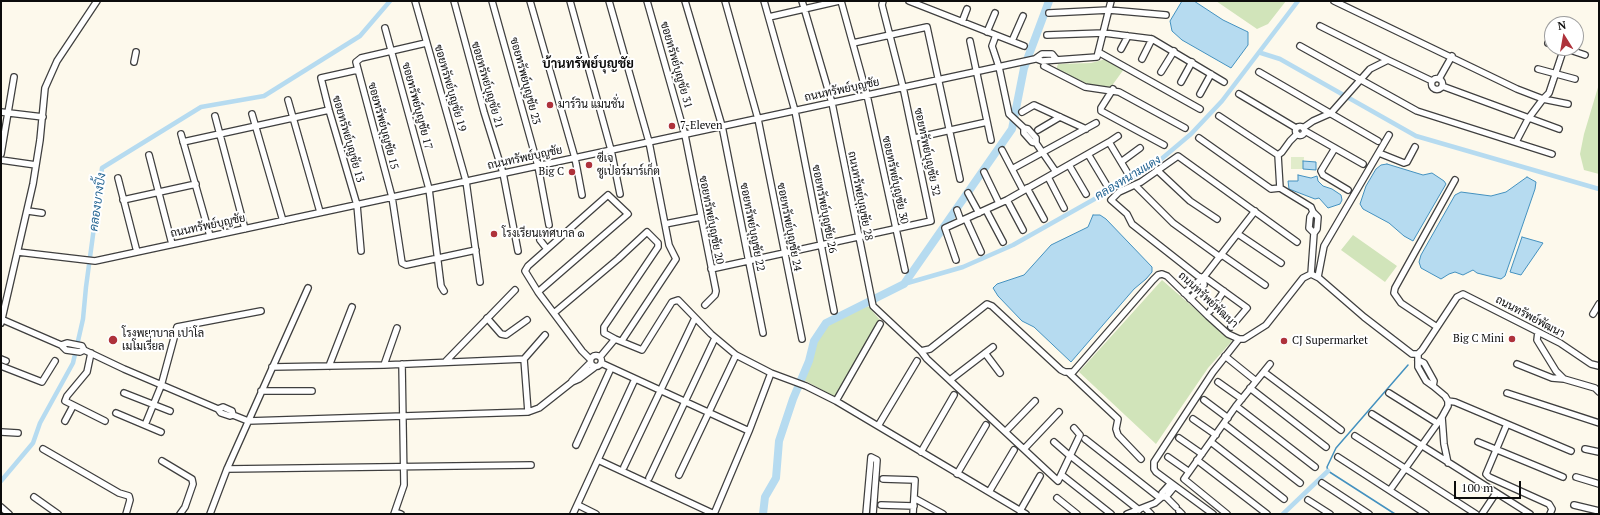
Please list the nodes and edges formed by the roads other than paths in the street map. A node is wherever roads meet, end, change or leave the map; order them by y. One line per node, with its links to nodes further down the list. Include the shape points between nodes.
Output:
1 (97, 1): 92 (street, via 52,69 45,88)
2 (415, 1): 38 (street, ซอยทรัพย์บุญชัย 19)
3 (454, 1): 146 (street, ซอยทรัพย์บุญชัย 21, via 471,68)
4 (492, 1): 140 (street, ซอยทรัพย์บุญชัย 23)
5 (530, 1): 134 (street)
6 (570, 1): 125 (street)
7 (608, 1): 118 (street)
8 (647, 1): 110 (street, ซอยทรัพย์บุญชัย 31)
9 (685, 1): 100 (street, ซอยทรัพย์บุญชัย 22)
10 (725, 1): 95 (street, ซอยทรัพย์บุญชัย 24)
11 (764, 1): 25 (street, ซอยทรัพย์บุญชัย 26)
12 (802, 1): 18 (street, ถนนทรัพย์บุญชัย 28)
13 (840, 1): 18 (street); 39 (street, ซอยทรัพย์บุญชัย 30)
14 (883, 1): 33 (street, ซอยทรัพย์บุญชัย 32)
15 (909, 1): 26 (street)
16 (1111, 1): 20 (street)
17 (1334, 1): 47 (street)
18 (804, 9): 25 (street); 80 (street, ถนนทรัพย์บุญชัย 28)
19 (968, 9): 26 (street)
20 (1109, 10): 22 (street); 24 (street); 30 (street)
21 (995, 13): 29 (street)
22 (1049, 13)
23 (1023, 16): 37 (street)
24 (1166, 16)
25 (769, 17): 84 (street, ซอยทรัพย์บุญชัย 26)
26 (962, 22): 29 (street)
27 (1320, 26): 51 (street)
28 (385, 28): 45 (street, ซอยทรัพย์บุญชัย 17)
29 (987, 32): 32 (street)
30 (1104, 33): 31 (street); 34 (street); 46 (street)
31 (1047, 34)
32 (996, 35): 37 (street); 55 (street, via 992,46)
33 (889, 36): 39 (street); 68 (street, via 927,27); 73 (street, ซอยทรัพย์บุญชัย 32)
34 (1128, 36): 35 (street); 42 (street)
35 (1152, 39): 43 (street); 50 (street)
36 (970, 41): 59 (street)
37 (1012, 41): 40 (street)
38 (426, 43): 45 (street); 151 (street, ซอยทรัพย์บุญชัย 19)
39 (853, 43): 77 (street, ซอยทรัพย์บุญชัย 30)
40 (1024, 46)
41 (1300, 46): 65 (street)
42 (1120, 49)
43 (1174, 51): 53 (street); 60 (street)
44 (136, 52): 52 (street)
45 (391, 52): 57 (street, ซอยทรัพย์บุญชัย 15, via 357,60); 156 (street, ซอยทรัพย์บุญชัย 17)
46 (1100, 53): 49 (street, ถนนทรัพย์บุญชัย, via 1093,59); 82 (street)
47 (1452, 56): 66 (street); 78 (street)
48 (1562, 56): 63 (street)
49 (1056, 59): 55 (street, ถนนทรัพย์บุญชัย, via 1042,62 1036,59); 58 (street)
50 (1142, 59)
51 (1388, 60): 65 (street); 69 (street)
52 (134, 62)
53 (1192, 62): 62 (street); 70 (street)
54 (1044, 66): 58 (street)
55 (999, 67): 59 (street, ถนนทรัพย์บุญชัย); 127 (street, via 1009,114 1028,129)
56 (1538, 69): 63 (street)
57 (357, 70): 83 (street, ซอยทรัพย์บุญชัย 13, via 321,78); 164 (street, ซอยทรัพย์บุญชัย 15)
58 (1052, 71): 74 (street, via 1085,87)
59 (977, 72): 68 (street, ถนนทรัพย์บุญชัย); 97 (street)
60 (1162, 72)
61 (1259, 72): 88 (street)
62 (1212, 74): 71 (street); 75 (street)
63 (1556, 74): 67 (street); 78 (street, via 1549,93)
64 (14, 77): 87 (street)
65 (1360, 79): 88 (street); 120 (street, via 1417,111)
66 (1439, 79): 69 (street); 72 (street)
67 (1575, 79)
68 (939, 80): 73 (street, ถนนทรัพย์บุญชัย); 106 (street)
69 (1432, 81): 72 (street, via 1435,89)
70 (1181, 82)
71 (1224, 82)
72 (1442, 86): 96 (street)
73 (903, 87): 77 (street, ถนนทรัพย์บุญชัย); 113 (street, ซอยทรัพย์บุญชัย 32)
74 (1113, 89): 102 (street); 121 (street, via 1101,111)
75 (1200, 94)
76 (1239, 94): 107 (street)
77 (867, 95): 80 (street, ถนนทรัพย์บุญชัย); 185 (street, ซอยทรัพย์บุญชัย 30)
78 (1543, 99): 81 (street); 96 (street)
79 (288, 100): 94 (street)
80 (832, 103): 84 (street, ถนนทรัพย์บุญชัย); 189 (street, ถนนทรัพย์บุญชัย 28)
81 (1568, 104)
82 (1200, 109)
83 (328, 110): 94 (street); 168 (street, ซอยทรัพย์บุญชัย 13)
84 (795, 111): 95 (street, ถนนทรัพย์บุญชัย); 194 (street, ซอยทรัพย์บุญชัย 26)
85 (1, 112): 87 (street)
86 (1022, 112): 93 (street, via 1034,105)
87 (8, 113): 92 (street); 129 (street)
88 (1331, 113): 105 (street, via 1313,121); 116 (street)
89 (252, 114): 99 (street)
90 (215, 116): 109 (street)
91 (1219, 116): 133 (street)
92 (43, 117): 138 (street)
93 (1060, 117): 101 (street); 104 (street)
94 (292, 118): 99 (street); 174 (street)
95 (758, 118): 100 (street, ถนนทรัพย์บุญชัย); 202 (street, ซอยทรัพย์บุญชัย 24)
96 (1528, 119): 103 (street); 120 (street)
97 (987, 122): 106 (street); 115 (street)
98 (1096, 123): 101 (street)
99 (256, 125): 109 (street); 180 (street)
100 (722, 126): 110 (street, ถนนทรัพย์บุญชัย); 206 (street, ซอยทรัพย์บุญชัย 22)
101 (1086, 128): 127 (street)
102 (1185, 128)
103 (1559, 129)
104 (1038, 130)
105 (1304, 130): 107 (street, via 1300,126); 124 (street)
106 (950, 131): 113 (street); 149 (street)
107 (1297, 131): 133 (street)
108 (182, 134): 117 (street)
109 (220, 134): 117 (street); 184 (street)
110 (685, 135): 118 (street, ถนนทรัพย์บุญชัย); 177 (street, ซอยทรัพย์บุญชัย 20)
111 (1389, 135): 128 (street)
112 (1118, 136): 119 (street)
113 (915, 138): 185 (street, ซอยทรัพย์บุญชัย 32, via 931,221)
114 (1199, 138): 155 (street, via 1271,189)
115 (991, 140)
116 (1378, 141)
117 (183, 142): 152 (street)
118 (649, 142): 125 (street, ถนนทรัพย์บุญชัย); 182 (street)
119 (1109, 142): 130 (street); 136 (street)
120 (1516, 142): 131 (street)
121 (1164, 145)
122 (1415, 146): 128 (street, via 1404,163)
123 (1140, 148): 136 (street)
124 (1335, 148): 137 (street); 158 (street, via 1321,171 1323,175)
125 (611, 150): 134 (street, ถนนทรัพย์บุญชัย); 161 (street)
126 (1002, 150): 141 (street)
127 (1043, 152): 141 (street); 144 (street)
128 (1379, 153): 211 (street, via 1324,246)
129 (1, 154)
130 (1088, 154): 139 (street); 153 (street)
131 (1552, 154)
132 (150, 155): 159 (street)
133 (1278, 155): 155 (street)
134 (575, 158): 140 (street, ถนนทรัพย์บุญชัย); 163 (street)
135 (1, 160): 138 (street)
136 (1121, 162): 145 (street)
137 (1364, 164)
138 (36, 165): 172 (street)
139 (1069, 165): 144 (street); 162 (street)
140 (538, 166): 146 (street, ถนนทรัพย์บุญชัย); 183 (street, ซอยทรัพย์บุญชัย 23)
141 (1012, 169): 157 (street)
142 (1157, 170): 154 (street); 173 (street, via 1178,156); 179 (street, via 1190,201)
143 (984, 172): 167 (street)
144 (1056, 172): 148 (street)
145 (1127, 172)
146 (503, 173): 151 (street, ถนนทรัพย์บุญชัย); 197 (street, ซอยทรัพย์บุญชัย 21)
147 (118, 178): 165 (street)
148 (1048, 178): 157 (street); 169 (street)
149 (960, 179)
150 (1455, 180): 236 (street, via 1394,293 1401,302)
151 (466, 181): 156 (street, ถนนทรัพย์บุญชัย); 196 (street, ซอยทรัพย์บุญชัย 19)
152 (196, 184): 159 (street); 188 (street)
153 (1106, 184)
154 (1135, 185): 203 (street, via 1173,223); 212 (street, via 1119,192 1111,200 1127,214 1132,224)
155 (1280, 188): 210 (street, via 1312,207 1309,228 1314,233)
156 (429, 189): 164 (street, ถนนทรัพย์บุญชัย); 204 (street, ซอยทรัพย์บุญชัย 17)
157 (1025, 189): 166 (street); 178 (street)
158 (1348, 190)
159 (160, 192): 165 (street); 193 (street)
160 (968, 193): 176 (street)
161 (620, 194)
162 (1086, 194)
163 (582, 195)
164 (392, 197): 168 (street, ถนนทรัพย์บุญชัย); 204 (street, ซอยทรัพย์บุญชัย 15, via 402,263 406,265)
165 (123, 200): 200 (street)
166 (1007, 200): 167 (street); 186 (street)
167 (1000, 203): 171 (street)
168 (357, 205): 174 (street, ถนนทรัพย์บุญชัย); 198 (street, ซอยทรัพย์บุญชัย 13)
169 (1064, 208)
170 (957, 210): 181 (street)
171 (986, 210): 176 (street); 191 (street)
172 (28, 211): 175 (street); 199 (street)
173 (1255, 211): 187 (street); 192 (street)
174 (320, 212): 180 (street, ถนนทรัพย์บุญชัย)
175 (42, 213)
176 (979, 213): 181 (street)
177 (701, 217): 182 (street); 208 (street, ซอยทรัพย์บุญชัย 20)
178 (1044, 219)
179 (1217, 219)
180 (283, 220): 184 (street, ถนนทรัพย์บุญชัย)
181 (964, 220): 201 (street); 205 (street, via 945,228)
182 (665, 224): 242 (street, via 669,246 675,260)
183 (549, 225)
184 (245, 228): 188 (street, ถนนทรัพย์บุญชัย)
185 (895, 229): 189 (street); 209 (street, ซอยทรัพย์บุญชัย 30)
186 (1023, 230)
187 (1238, 234): 203 (street); 207 (street)
188 (210, 236): 193 (street, ถนนทรัพย์บุญชัย)
189 (859, 237): 194 (street); 247 (street, ถนนทรัพย์บุญชัย 28, via 872,306)
190 (540, 240): 195 (street)
191 (1003, 242)
192 (1297, 242)
193 (172, 244): 200 (street, ถนนทรัพย์บุญชัย)
194 (820, 246): 202 (street); 226 (street, ซอยทรัพย์บุญชัย 26)
195 (547, 249): 219 (street, via 525,271); 219 (street, via 608,195 628,214)
196 (476, 250): 204 (street); 213 (street, ซอยทรัพย์บุญชัย 19)
197 (518, 250)
198 (361, 251)
199 (18, 252): 200 (street, ถนนทรัพย์บุญชัย, via 95,261); 232 (street)
200 (137, 252)
201 (981, 252)
202 (784, 253): 206 (street); 243 (street, ซอยทรัพย์บุญชัย 24)
203 (1221, 256): 212 (street); 214 (street)
204 (438, 258): 217 (street, ซอยทรัพย์บุญชัย 17, via 441,286)
205 (956, 260)
206 (749, 261): 208 (street); 239 (street, ซอยทรัพย์บุญชัย 22)
207 (1281, 263)
208 (711, 269): 223 (street, ซอยทรัพย์บุญชัย 20, via 716,294)
209 (904, 270)
210 (1311, 274): 211 (street); 244 (street, ถนนทรัพย์พัฒนา, via 1303,278 1266,325 1249,337)
211 (1318, 277): 252 (street, via 1403,349)
212 (1203, 278): 218 (street); 220 (street); 221 (street, via 1204,285)
213 (480, 282)
214 (1265, 285)
215 (308, 288): 266 (street)
216 (514, 290): 230 (street)
217 (444, 291)
218 (1224, 291): 227 (street); 235 (street, via 1247,308)
219 (538, 292): 228 (street)
220 (1184, 293): 221 (street, ถนนทรัพย์พัฒนา); 268 (street, ถนนทรัพย์พัฒนา, via 1167,276 1158,275 1076,368)
221 (1190, 299): 244 (street, ถนนทรัพย์พัฒนา, via 1223,329)
222 (1599, 304): 229 (street)
223 (705, 305)
224 (352, 307): 264 (street)
225 (261, 311): 277 (street, via 177,328)
226 (834, 311)
227 (1210, 311)
228 (554, 313): 245 (street, via 647,232 658,242 658,247 603,329 604,333); 258 (street)
229 (1593, 314)
230 (487, 318): 233 (street, via 501,334 506,335); 256 (street)
231 (695, 318): 241 (street); 245 (street, via 678,300 674,300 644,349 640,350); 279 (street)
232 (1, 320): 248 (street, via 65,346)
233 (527, 320)
234 (880, 324): 289 (street)
235 (1231, 327)
236 (1437, 327): 238 (street, ถนนทรัพย์พัฒนา, via 1456,297 1463,294); 252 (street, ถนนทรัพย์พัฒนา)
237 (398, 328): 262 (street)
238 (1538, 332): 265 (street, ถนนทรัพย์พัฒนา, via 1561,343 1591,364); 272 (street, via 1537,340 1556,372)
239 (763, 333)
240 (545, 335): 253 (street)
241 (715, 338): 250 (street); 292 (street)
242 (623, 339)
243 (802, 339)
244 (1239, 339): 251 (street)
245 (615, 340): 254 (street)
246 (993, 346): 249 (street)
247 (921, 351): 268 (street, via 930,349 987,304 1061,370); 274 (street)
248 (91, 353): 277 (street); 294 (street, via 87,372 65,399)
249 (985, 353): 271 (street); 274 (street)
250 (736, 355): 270 (street); 300 (street)
251 (1225, 356): 275 (street); 367 (street, via 1154,462 1156,472)
252 (1418, 357): 291 (street, via 1434,381 1433,386)
253 (524, 359): 256 (street); 297 (street)
254 (601, 360): 258 (street, via 600,366); 258 (street, via 595,356); 267 (street)
255 (55, 361): 263 (street, via 42,382)
256 (446, 361): 259 (street)
257 (917, 361): 315 (street)
258 (592, 363): 297 (street, via 539,408)
259 (402, 364): 262 (street); 302 (street)
260 (1270, 364): 269 (street)
261 (1517, 364): 272 (street, via 1552,378)
262 (384, 365): 264 (street)
263 (1, 366)
264 (329, 366): 266 (street)
265 (1599, 366)
266 (272, 367): 280 (street)
267 (611, 368): 273 (street); 330 (street)
268 (1069, 372): 345 (street, via 1118,419 1118,434)
269 (1264, 372): 275 (street); 317 (street)
270 (772, 373): 289 (street); 318 (street)
271 (1000, 373)
272 (1564, 378): 282 (street)
273 (636, 379): 279 (street); 346 (street)
274 (950, 380): 321 (street)
275 (1256, 381): 278 (street)
276 (1218, 382): 287 (street)
277 (161, 386): 293 (street); 308 (street, via 218,409 221,413)
278 (1250, 388): 287 (street); 332 (street)
279 (660, 390): 292 (street); 353 (street)
280 (261, 391): 281 (street); 308 (street)
281 (312, 391)
282 (1599, 391)
283 (124, 393): 293 (street)
284 (1389, 393): 309 (street)
285 (1507, 393): 310 (street)
286 (954, 395): 339 (street)
287 (1242, 399): 295 (street)
288 (1204, 400): 304 (street)
289 (836, 401): 315 (street)
290 (1035, 401): 321 (street)
291 (1448, 401): 303 (street); 312 (street)
292 (684, 402): 300 (street); 363 (street)
293 (153, 405): 296 (street); 314 (street)
294 (73, 406): 306 (street); 307 (street)
295 (1236, 406): 304 (street); 351 (street)
296 (170, 411)
297 (528, 412): 302 (street)
298 (1059, 412): 335 (street)
299 (116, 413): 314 (street)
300 (709, 413): 318 (street); 358 (street)
301 (1372, 414): 331 (street)
302 (403, 417): 308 (street); 352 (street)
303 (1442, 417): 309 (street); 349 (street)
304 (1228, 418): 311 (street)
305 (1192, 419): 323 (street)
306 (65, 421)
307 (105, 421)
308 (248, 421): 355 (street)
309 (1437, 423): 331 (street)
310 (1599, 423)
311 (1224, 424): 323 (street); 365 (street)
312 (1507, 424): 336 (street); 338 (street)
313 (986, 425): 357 (street)
314 (145, 426): 320 (street)
315 (878, 426): 339 (street)
316 (1074, 428): 342 (street, via 1080,435)
317 (1341, 430)
318 (749, 431): 397 (street)
319 (1, 432): 322 (street)
320 (161, 432)
321 (1006, 432): 335 (street)
322 (18, 433)
323 (1216, 435): 328 (street)
324 (1355, 436): 354 (street)
325 (1179, 438): 341 (street)
326 (1084, 439): 375 (street)
327 (1054, 442): 342 (street)
328 (1211, 442): 341 (street); 376 (street)
329 (1478, 442): 336 (street)
330 (576, 445)
331 (1421, 446): 349 (street); 354 (street)
332 (1326, 447)
333 (1585, 448): 340 (street)
334 (43, 449): 391 (street, via 118,493 129,496)
335 (1024, 449): 342 (street, via 1058,481)
336 (1496, 449): 361 (street); 416 (street, via 1486,472 1487,476 1549,504 1552,509)
337 (1014, 450): 370 (street)
338 (1571, 451)
339 (921, 452): 357 (street)
340 (1599, 452)
341 (1202, 454): 347 (street)
342 (1071, 456): 383 (street)
343 (1168, 456): 356 (street)
344 (1338, 457): 369 (street)
345 (1141, 459)
346 (598, 460): 378 (street); 397 (street)
347 (1197, 460): 356 (street); 409 (street)
348 (162, 461): 392 (street, via 192,479 193,484)
349 (1448, 463): 371 (street)
350 (531, 465): 352 (street)
351 (1314, 466)
352 (404, 467): 355 (street); 388 (street, via 404,484)
353 (624, 468)
354 (1405, 468): 369 (street); 413 (street)
355 (227, 470): 393 (street)
356 (1188, 471): 408 (street, via 1185,482)
357 (957, 474): 370 (street)
358 (679, 476)
359 (1040, 476): 384 (street)
360 (1063, 476): 404 (street)
361 (1562, 477)
362 (1576, 477): 368 (street)
363 (649, 478)
364 (883, 479): 373 (street, via 914,480)
365 (1300, 483)
366 (1322, 483): 411 (street)
367 (1173, 484): 375 (street); 387 (street)
368 (1599, 484)
369 (1390, 490): 412 (street)
370 (989, 492): 384 (street)
371 (1496, 492): 414 (street); 415 (street)
372 (34, 497): 390 (street)
373 (914, 498): 381 (street); 401 (street)
374 (1058, 498): 403 (street)
375 (1163, 498): 383 (street); 385 (street)
376 (1284, 499)
377 (1308, 500): 410 (street)
378 (578, 505): 395 (street); 396 (street)
379 (881, 505): 381 (street)
380 (1574, 505): 386 (street)
381 (914, 506): 400 (street)
382 (1, 507): 389 (street)
383 (1142, 509): 405 (street); 406 (street)
384 (1020, 511): 402 (street)
385 (1179, 511)
386 (1599, 511)
387 (1205, 512): 407 (street)
388 (394, 513): 394 (street)
389 (9, 514)
390 (58, 514)
391 (127, 514)
392 (180, 514)
393 (210, 514)
394 (401, 514)
395 (573, 514)
396 (596, 514)
397 (714, 514)
398 (866, 514): 399 (street, via 871,457 877,460)
399 (873, 514)
400 (913, 514)
401 (943, 514)
402 (1026, 514)
403 (1077, 514)
404 (1111, 514)
405 (1127, 514)
406 (1151, 514)
407 (1212, 514)
408 (1228, 514)
409 (1267, 514)
410 (1330, 514)
411 (1370, 514)
412 (1426, 514)
413 (1476, 514)
414 (1482, 514)
415 (1530, 514)
416 (1550, 514)

